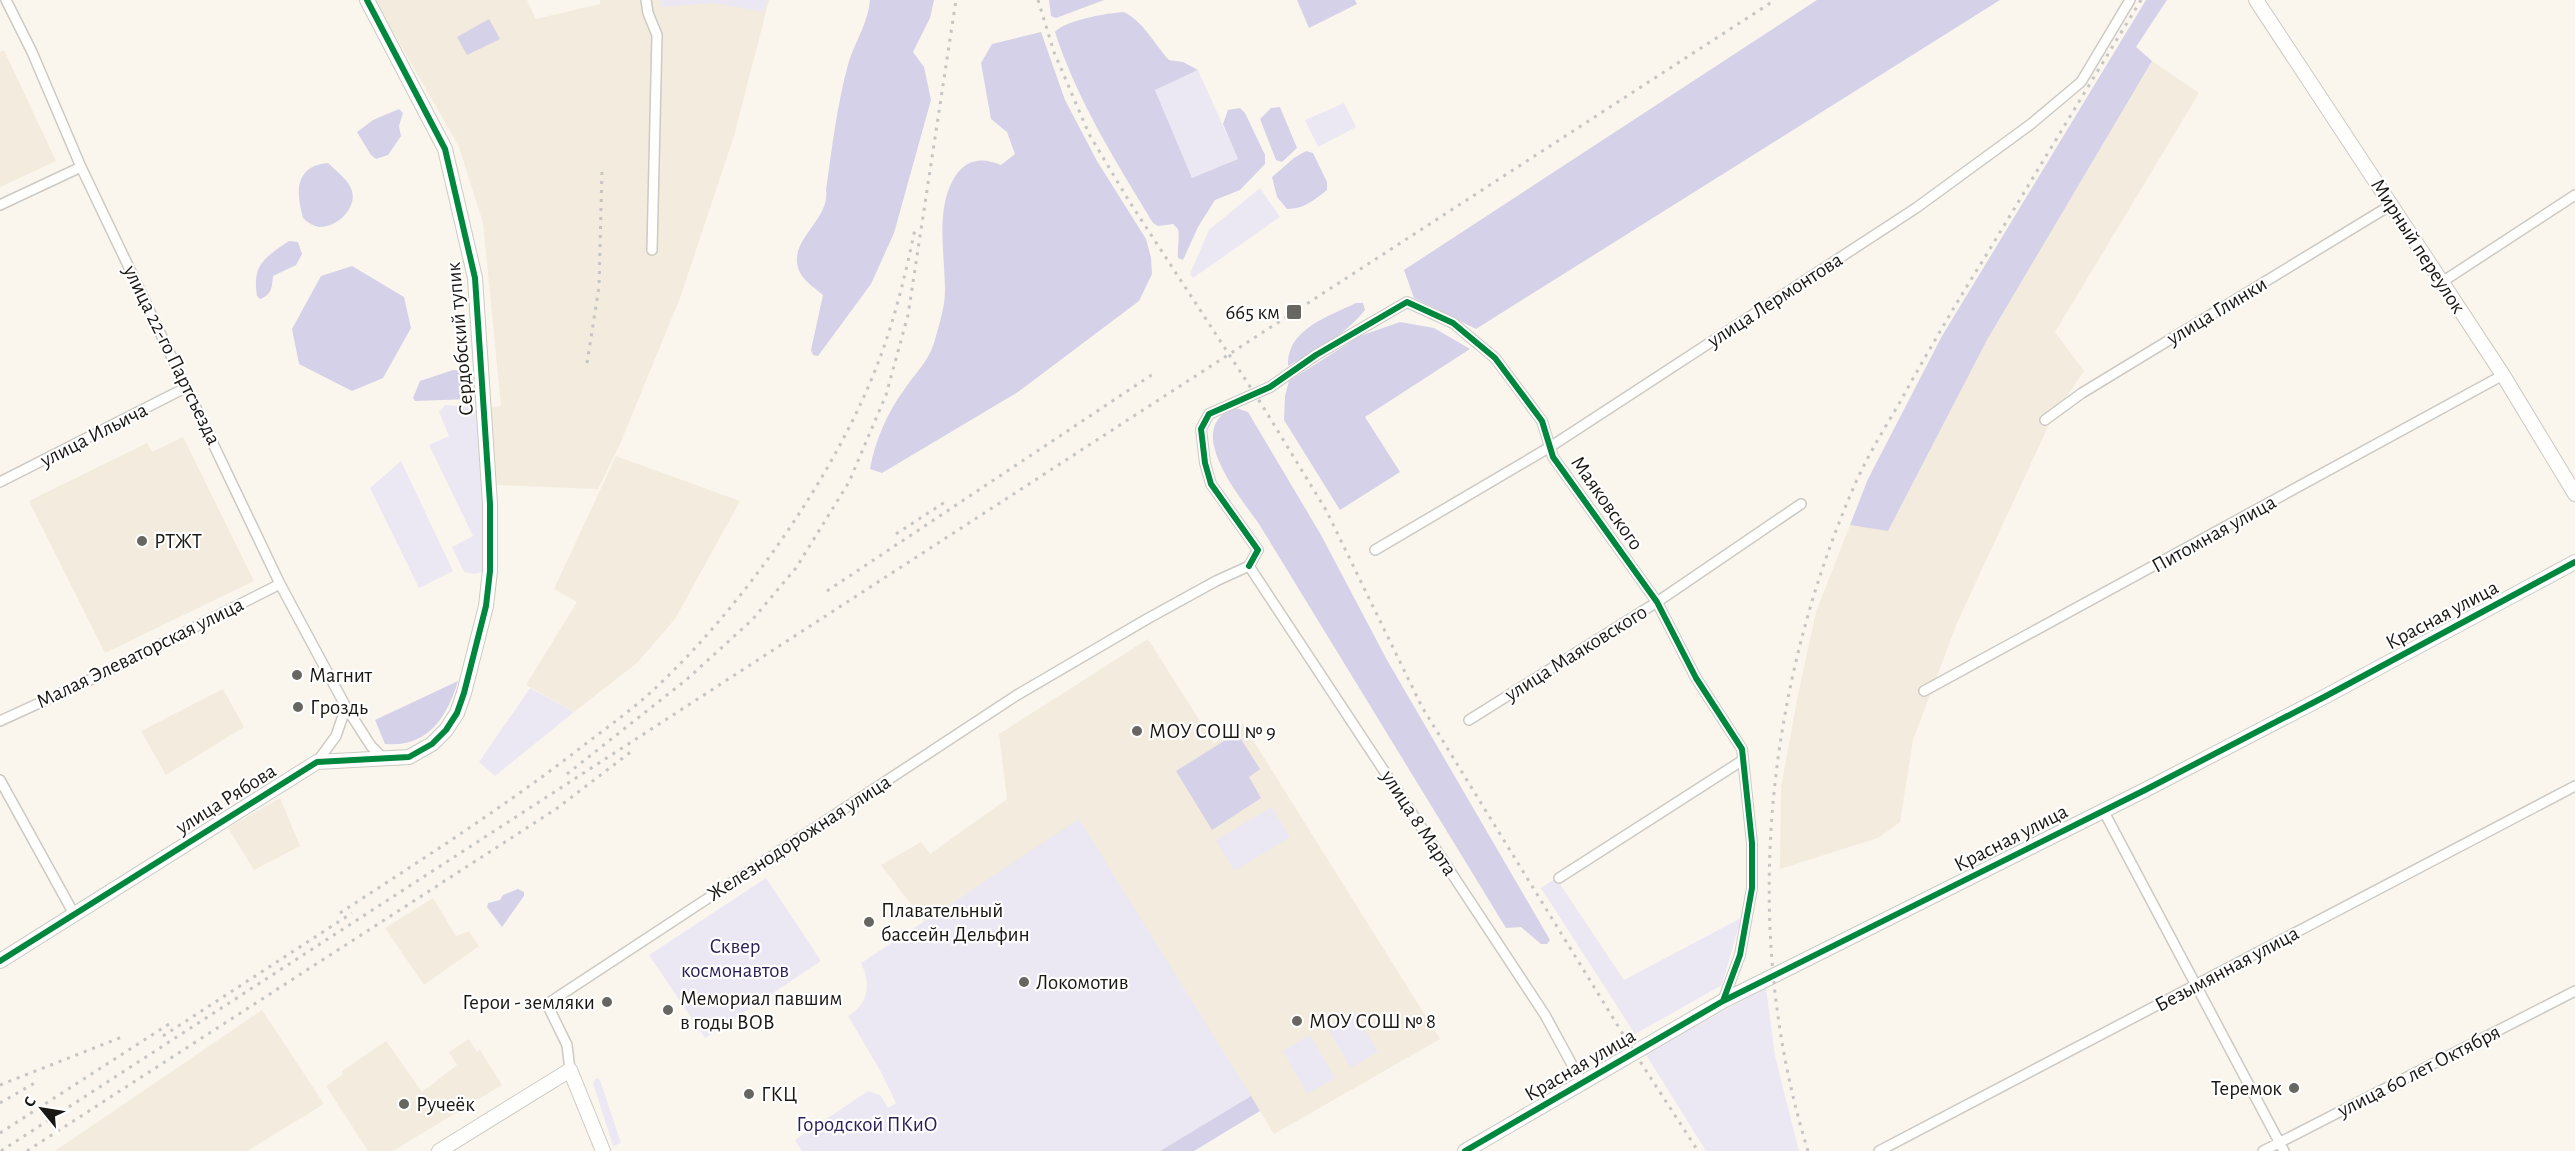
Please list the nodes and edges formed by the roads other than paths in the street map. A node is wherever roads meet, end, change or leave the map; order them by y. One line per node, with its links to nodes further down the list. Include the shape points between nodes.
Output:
1 (6, 0): 6 (street, улица 22-го Партсъезда)
2 (367, 0): 28 (street, Сердобский тупик, via 445,149 475,278 490,504 486,606 457,713 432,744 409,757)
3 (646, 0): 10 (street, via 657,35)
4 (2130, 0): 15 (street, улица Лермонтова, via 2081,82 2031,124 1916,208)
5 (2256, 0): 9 (street, Мирный переулок)
6 (81, 167): 8 (street); 13 (street, улица 22-го Партсъезда)
7 (2575, 195): 11 (street)
8 (0, 205)
9 (2391, 205): 11 (street, Мирный переулок); 14 (street, улица Глинки, via 2082,393)
10 (652, 250)
11 (2442, 282): 12 (street, Мирный переулок)
12 (2503, 375): 17 (street, Мирный переулок); 24 (street, Питомная улица)
13 (187, 387): 16 (street, улица Ильича); 22 (street, улица 22-го Партсъезда)
14 (2045, 420)
15 (1550, 447): 19 (street, улица Лермонтова); 21 (street, Маяковского, via 1542,421 1495,358 1453,323 1407,302 1270,387 1209,414 1200,429 1211,484 1258,550); 23 (street, Маяковского)
16 (0, 482)
17 (2575, 494)
18 (1801, 504): 23 (street, улица Маяковского)
19 (1375, 550)
20 (2575, 562): 33 (street, Красная улица)
21 (1249, 566): 40 (street, Железнодорожная улица, via 1147,619 1017,695 548,1004 567,1045); 41 (street, улица 8 Марта, via 1545,1015)
22 (280, 584): 25 (street, улица 22-го Партсъезда); 27 (street, Малая Элеваторская улица)
23 (1657, 602): 26 (street, улица Маяковского); 29 (street, Маяковского, via 1696,678 1742,748)
24 (1924, 691)
25 (346, 707): 28 (street, улица 22-го Партсъезда); 30 (street, via 336,736)
26 (1469, 720)
27 (0, 722)
28 (385, 760): 30 (street)
29 (1743, 760): 34 (street); 39 (street, Маяковского, via 1752,843 1752,888 1740,955)
30 (317, 762): 35 (street, улица Рябова)
31 (0, 780): 35 (street)
32 (2575, 786): 37 (street, Безымянная улица)
33 (2103, 810): 37 (street); 39 (street, Красная улица)
34 (1559, 878)
35 (74, 914): 36 (street, улица Рябова)
36 (0, 961)
37 (2195, 986): 42 (street); 46 (street, Безымянная улица)
38 (2575, 991): 42 (street, улица 60 лет Октября)
39 (1724, 1001): 41 (street, Красная улица)
40 (570, 1070): 43 (street); 44 (street)
41 (1582, 1083): 45 (street, Красная улица)
42 (2281, 1147): 47 (street, улица 60 лет Октября)
43 (439, 1151)
44 (603, 1151)
45 (1465, 1151)
46 (1879, 1151)
47 (2263, 1151)

